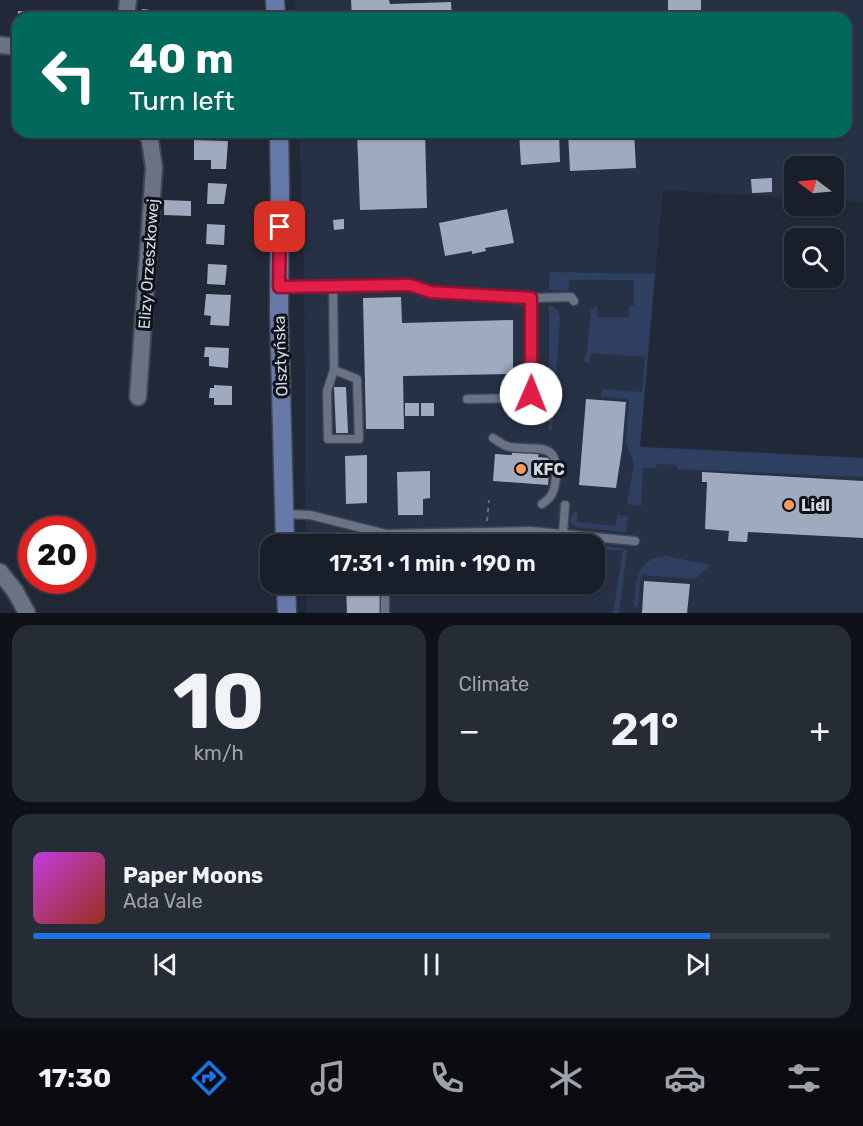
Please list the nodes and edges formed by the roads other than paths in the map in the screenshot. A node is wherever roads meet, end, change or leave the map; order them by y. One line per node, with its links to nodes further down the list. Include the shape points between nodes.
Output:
1 (149, 138): 8 (street, Elizy Orzeszkowej, via 154,168)
2 (279, 138): 3 (street, Olsztyńska)
3 (279, 287): 4 (lane); 13 (street, Olsztyńska)
4 (333, 287): 5 (lane, via 410,285 431,292); 7 (lane)
5 (531, 298): 6 (lane, via 572,297); 9 (lane, via 530,397)
6 (574, 301)
7 (334, 370): 7 (lane, via 327,392 328,439 359,439 357,379)
8 (138, 397)
9 (467, 399)
10 (493, 438): 11 (lane, via 509,447 545,449 555,457 554,491)
11 (542, 504)
12 (565, 505): 17 (lane)
13 (284, 514): 14 (street, Olsztyńska); 15 (lane, via 309,515)
14 (285, 534)
15 (386, 534)
16 (386, 534): 17 (lane)
17 (562, 534)
18 (605, 538): 19 (lane)
19 (635, 541)
20 (0, 572): 23 (street)
21 (286, 594): 24 (street)
22 (385, 594): 25 (lane)
23 (27, 613)
24 (287, 613)
25 (385, 613)

